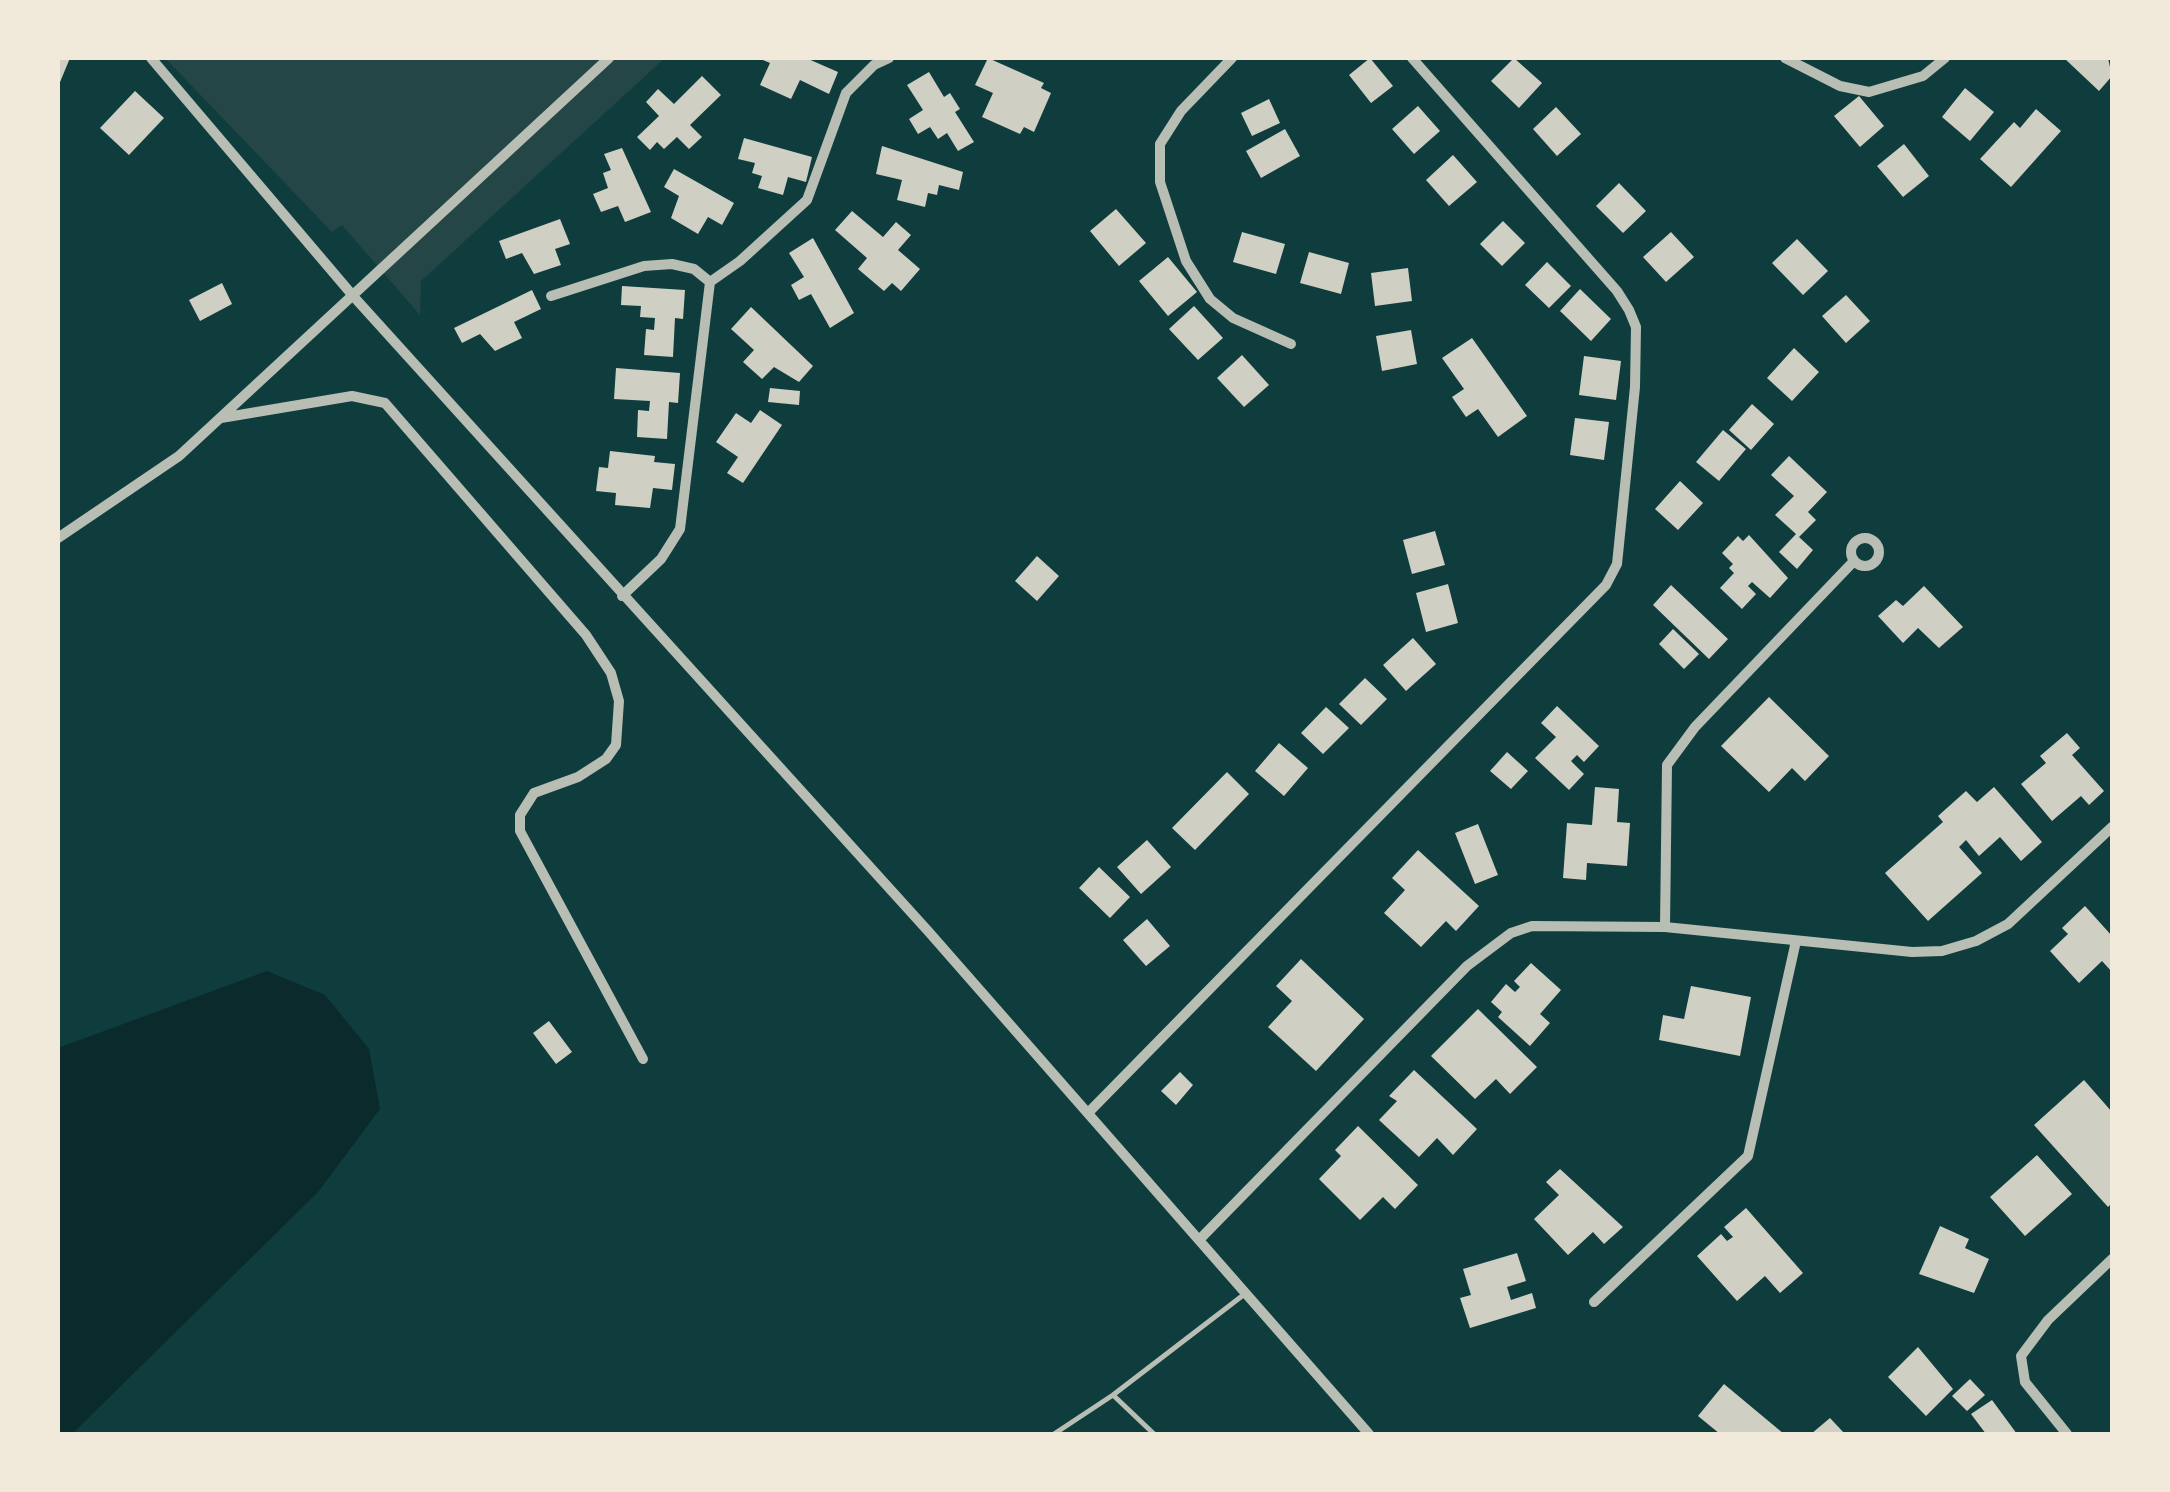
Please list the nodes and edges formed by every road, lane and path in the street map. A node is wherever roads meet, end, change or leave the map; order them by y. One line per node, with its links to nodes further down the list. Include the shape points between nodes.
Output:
1 (151, 58): 9 (street)
2 (609, 58): 9 (street)
3 (888, 58): 8 (street, via 846,93 806,200)
4 (1232, 58): 11 (street, via 1160,144 1160,182 1186,261 1210,299 1233,318)
5 (1412, 58): 20 (street, via 1618,291 1636,327 1617,564 1606,584)
6 (1785, 58): 7 (street, via 1840,86 1870,92 1923,76)
7 (1945, 58)
8 (710, 282): 10 (street, via 672,264 644,266); 15 (street, via 680,530 661,560)
9 (354, 296): 12 (street); 15 (street)
10 (551, 296)
11 (1290, 344)
12 (221, 418): 13 (street, via 180,456); 19 (street, via 352,396 385,404 586,635 620,701 616,745 578,776 534,793 520,815 520,831)
13 (58, 538)
14 (1854, 561): 17 (street, via 1695,727 1667,765)
15 (622, 596): 20 (street)
16 (2112, 826): 18 (street, via 2008,924 1976,941 1912,952)
17 (1665, 927): 18 (street); 21 (street, via 1532,926 1489,946)
18 (1796, 941): 24 (street, via 1748,1156)
19 (643, 1058)
20 (1088, 1113): 21 (street)
21 (1201, 1238): 23 (street)
22 (2112, 1258): 29 (street, via 2021,1356 2025,1382)
23 (1248, 1292): 25 (lane); 28 (street)
24 (1594, 1302)
25 (1113, 1395): 26 (lane); 27 (lane)
26 (1054, 1434)
27 (1154, 1434)
28 (1369, 1434)
29 (2068, 1434)

